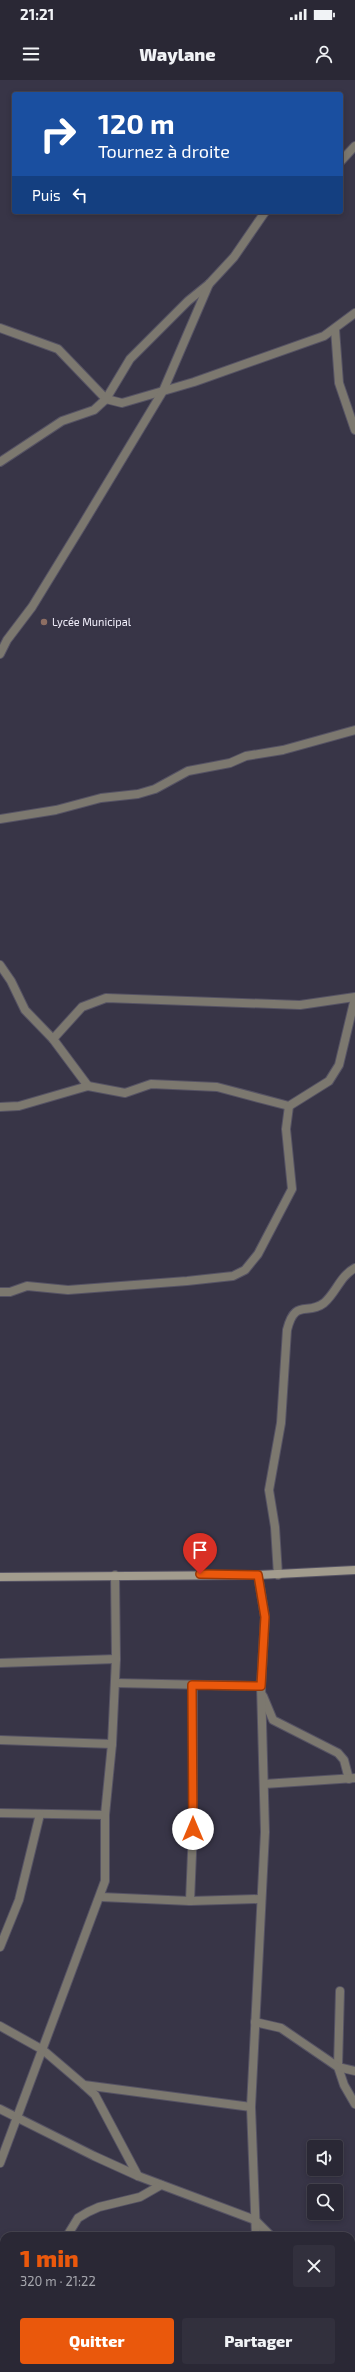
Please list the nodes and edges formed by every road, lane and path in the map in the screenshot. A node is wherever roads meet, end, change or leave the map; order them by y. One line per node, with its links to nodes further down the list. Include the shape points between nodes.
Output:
1 (355, 146): 2 (street)
2 (343, 159)
3 (264, 214): 4 (street, via 234,258)
4 (209, 284): 8 (street); 9 (street, via 188,301 130,360)
5 (355, 313): 7 (street)
6 (0, 328): 9 (street, via 58,349)
7 (335, 329): 8 (street, via 300,345); 10 (street, via 339,382)
8 (163, 391): 9 (street, via 122,404); 12 (street, via 82,527)
9 (106, 399): 11 (street, via 94,410 62,421)
10 (355, 430)
11 (0, 462)
12 (0, 654)
13 (355, 730): 14 (street, via 283,750 246,756 230,763 188,771 155,789 138,794 101,798 56,810)
14 (0, 819)
15 (0, 965): 17 (street, via 25,1010)
16 (355, 998): 17 (street, via 300,1005 106,998 82,1007); 19 (street, via 336,1070 329,1081)
17 (53, 1039): 18 (street)
18 (88, 1086): 19 (street, via 125,1094 151,1084 217,1087); 20 (street, via 19,1106)
19 (289, 1106): 22 (street, via 286,1129 292,1189 258,1254 245,1270 233,1276 187,1281 68,1290 26,1286 10,1292)
20 (0, 1107)
21 (355, 1268): 26 (street, via 348,1272 324,1303 300,1309 290,1319 281,1423 269,1489 275,1526)
22 (0, 1292)
23 (355, 1570): 26 (main road)
24 (115, 1575): 25 (main road); 27 (main road); 28 (street)
25 (258, 1575): 26 (main road); 32 (street, via 265,1617)
26 (278, 1575)
27 (0, 1577)
28 (116, 1659): 29 (street); 30 (street)
29 (0, 1663)
30 (115, 1683): 31 (street); 34 (street)
31 (192, 1685): 32 (street); 42 (street, via 193,1829)
32 (261, 1689): 35 (street, via 273,1720 338,1753); 36 (street)
33 (0, 1740): 34 (street)
34 (112, 1744): 39 (street)
35 (352, 1778): 36 (street)
36 (264, 1784): 41 (street, via 265,1832)
37 (0, 1814): 38 (street)
38 (40, 1814): 39 (street); 43 (street, via 19,1900)
39 (105, 1815): 40 (street, via 105,1881)
40 (101, 1897): 42 (street); 48 (street, via 85,1932)
41 (260, 1899): 42 (street); 46 (street)
42 (190, 1901)
43 (2, 1936): 44 (street)
44 (0, 1947)
45 (340, 1991): 49 (street)
46 (255, 2022): 49 (street, via 281,2028); 53 (street)
47 (0, 2026): 48 (street)
48 (43, 2050): 51 (street); 55 (street)
49 (338, 2067): 50 (street); 52 (street)
50 (355, 2071)
51 (84, 2085): 53 (street); 57 (street, via 95,2095)
52 (355, 2104)
53 (251, 2107): 59 (street)
54 (0, 2109): 55 (street)
55 (17, 2116): 56 (street); 57 (street)
56 (0, 2163)
57 (138, 2176): 58 (street)
58 (161, 2185): 59 (street); 60 (street, via 140,2197 88,2212 78,2218)
59 (255, 2220): 61 (street); 62 (street)
60 (69, 2232)
61 (256, 2232)
62 (267, 2232)

